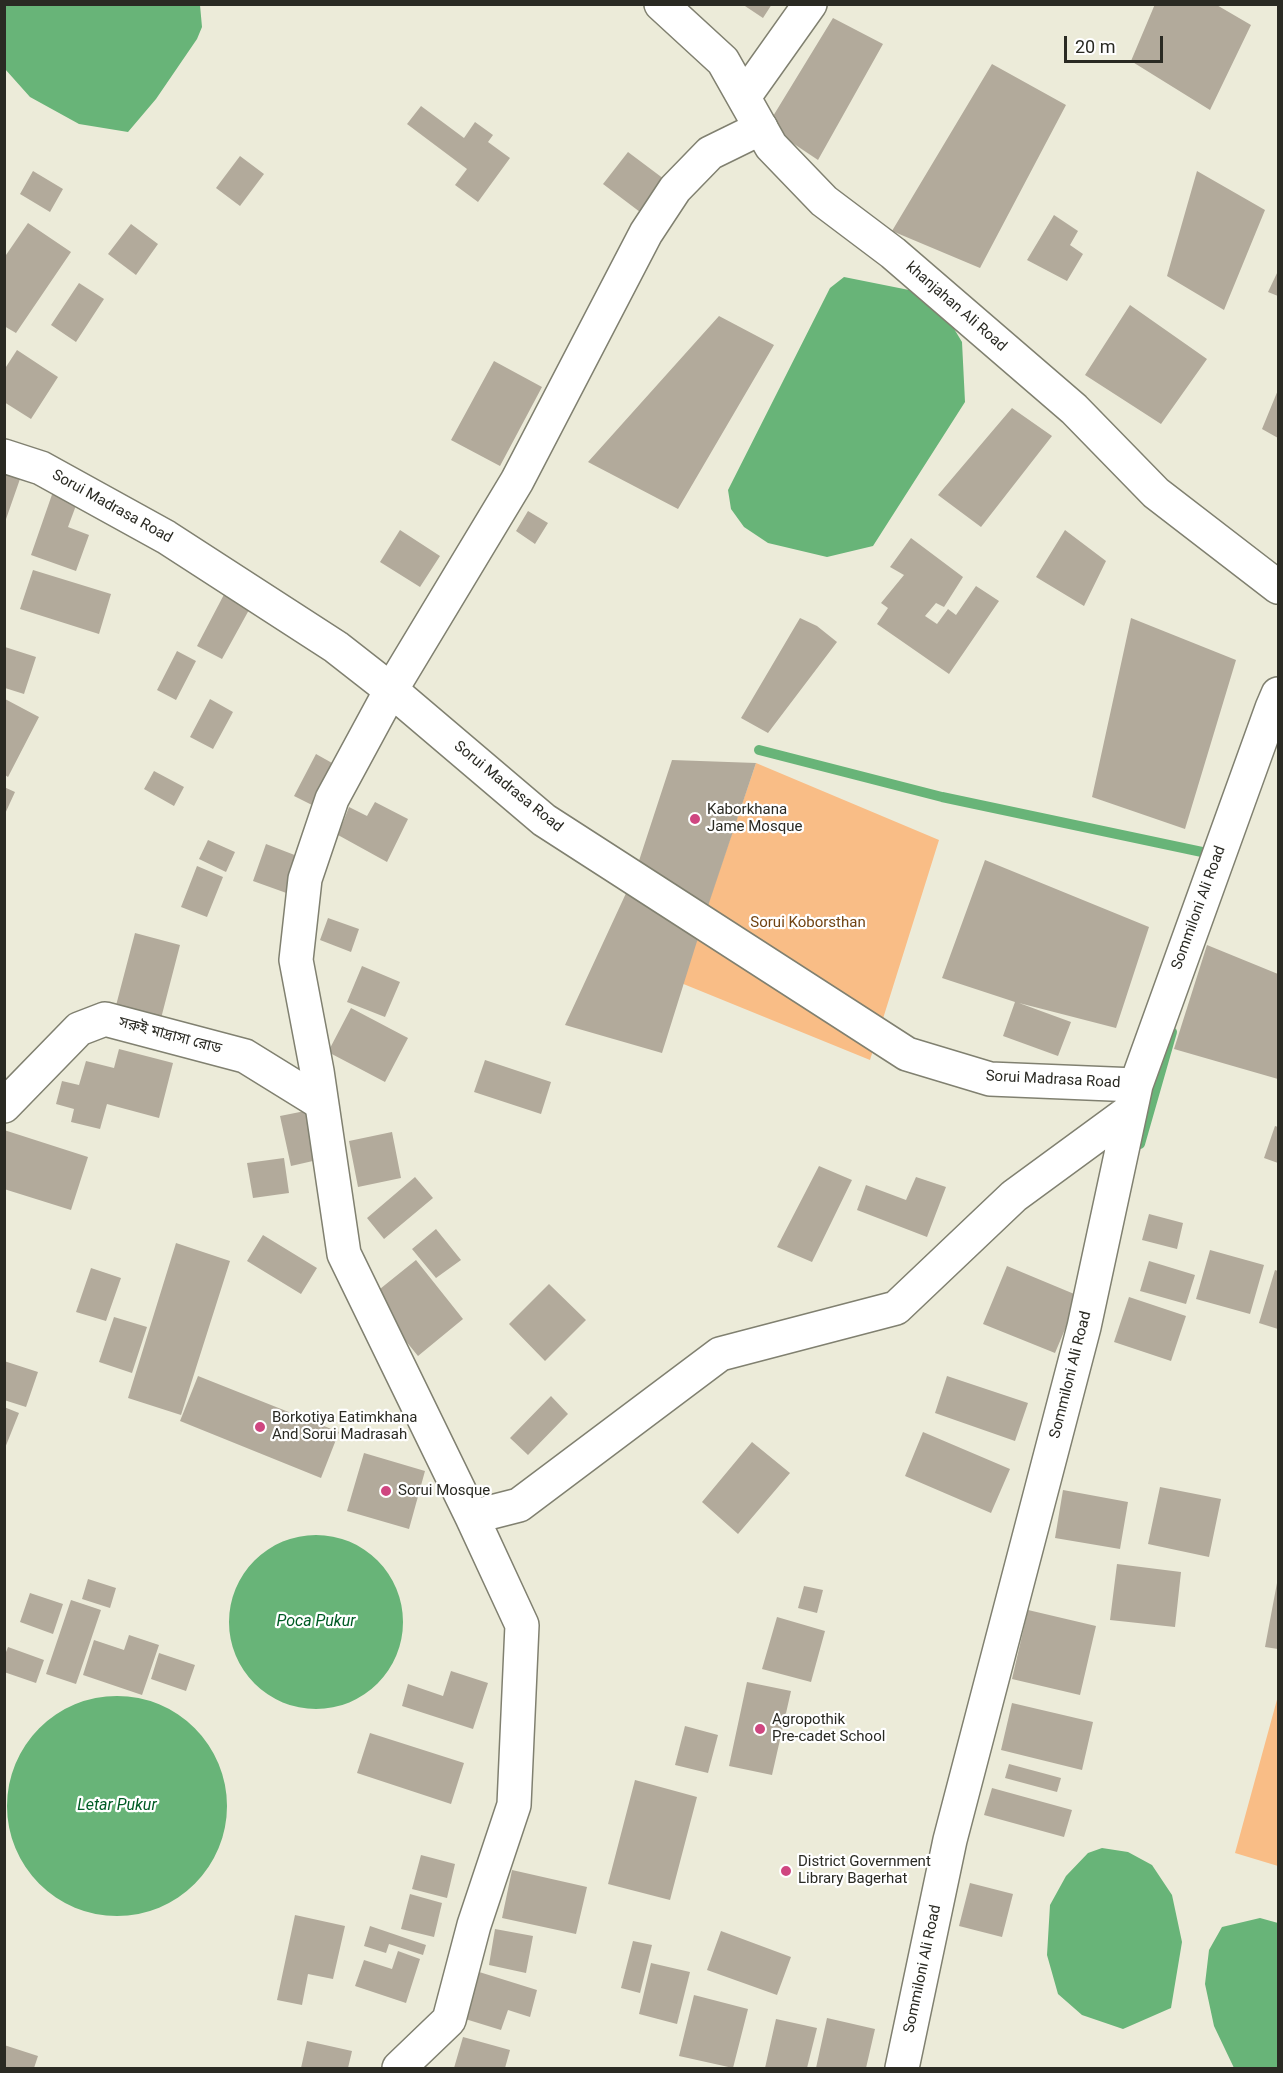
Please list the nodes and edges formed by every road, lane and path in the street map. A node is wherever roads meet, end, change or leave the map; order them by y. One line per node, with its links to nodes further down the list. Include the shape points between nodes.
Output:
1 (661, 4): 3 (street, khanjahan Ali Road, via 723,61)
2 (810, 4): 3 (street)
3 (744, 97): 4 (street, khanjahan Ali Road)
4 (761, 128): 6 (street, khanjahan Ali Road, via 771,146 824,201 893,253 1074,409 1156,493); 7 (street, via 710,153 675,189 646,233 517,481)
5 (4, 456): 7 (street, Sorui Madrasa Road, via 41,468 166,537 336,647)
6 (1278, 587)
7 (392, 690): 9 (street, Sorui Madrasa Road, via 544,820 907,1054 990,1079); 10 (street, via 332,799 305,879 296,960)
8 (1276, 704): 9 (street, Sommiloni Ali Road)
9 (1133, 1098): 12 (street, via 1014,1196 896,1308 720,1354 519,1504); 14 (street, Sommiloni Ali Road, via 1084,1327 950,1840)
10 (321, 1103): 11 (street, সরুই মাদ্রাসা রোড, via 245,1056 105,1019 79,1029); 12 (street, via 344,1254)
11 (4, 1106)
12 (472, 1517): 13 (street, via 522,1625 514,1805 474,1925 449,2020)
13 (399, 2068)
14 (902, 2068)

